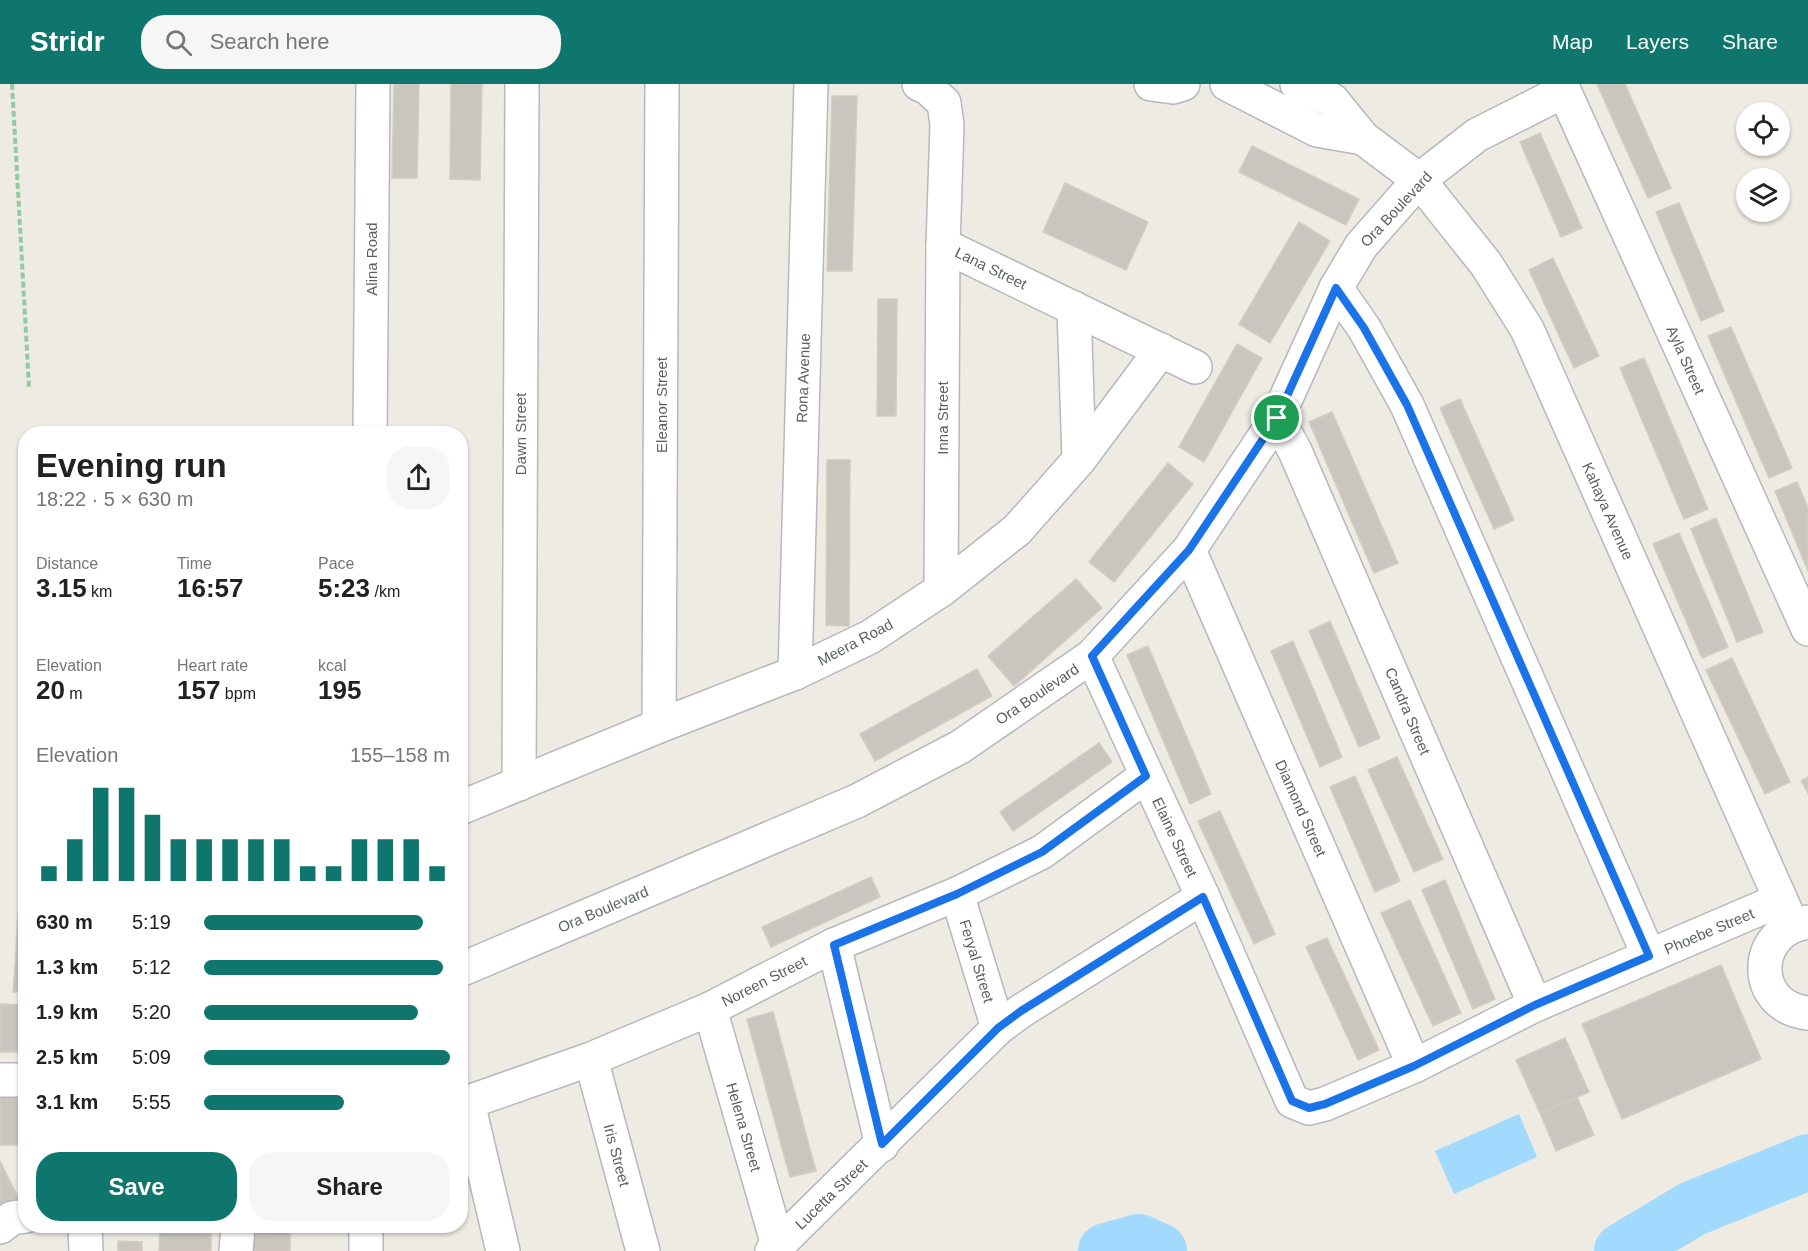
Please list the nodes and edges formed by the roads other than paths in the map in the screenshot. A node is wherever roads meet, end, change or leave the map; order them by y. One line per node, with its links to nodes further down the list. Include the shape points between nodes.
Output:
1 (373, 84): 19 (street, Alina Road)
2 (522, 84): 28 (street, Dawn Street)
3 (662, 84): 26 (street, Eleanor Street)
4 (811, 84): 25 (street, Rona Avenue)
5 (919, 84): 13 (street, Lana Street, via 944,104 947,125)
6 (1151, 84): 7 (street)
7 (1183, 84)
8 (1227, 84): 11 (street, Kahaya Avenue, via 1317,130)
9 (1297, 84): 11 (street, Kahaya Avenue, via 1332,100)
10 (1563, 88): 12 (street, Ora Boulevard, via 1477,135); 23 (street, Ayla Street)
11 (1363, 138): 12 (street, Kahaya Avenue)
12 (1419, 180): 14 (street, Ora Boulevard, via 1361,246); 32 (street, Kahaya Avenue, via 1486,264 1527,329)
13 (943, 245): 15 (street, Lana Street); 22 (street, Inna Street)
14 (1336, 288): 18 (street, Ora Boulevard); 34 (street, via 1364,328 1407,405)
15 (1074, 308): 16 (street, Lana Street); 20 (street)
16 (1161, 350): 17 (street, Lana Street); 20 (street, Meera Road)
17 (1195, 367)
18 (1277, 418): 21 (street, Ora Boulevard); 36 (street, Candra Street, via 1300,462)
19 (370, 426)
20 (1080, 460): 22 (street, Meera Road, via 1017,530)
21 (1189, 550): 24 (street, Ora Boulevard); 41 (street, Diamond Street)
22 (941, 590): 25 (street, Meera Road, via 870,637)
23 (1808, 629)
24 (1092, 656): 27 (street, Elaine Street); 35 (street, Ora Boulevard, via 960,747 857,801)
25 (795, 673): 26 (street, Meera Road)
26 (659, 726): 28 (street, Meera Road)
27 (1146, 776): 30 (street, Noreen Street, via 1042,852); 31 (street, Elaine Street)
28 (519, 784): 29 (street, Meera Road)
29 (468, 805)
30 (957, 894): 33 (street, Noreen Street); 39 (street, Feryal Street)
31 (1203, 897): 39 (street, Lucetta Street); 45 (street, Elaine Street, via 1292,1101)
32 (1794, 915): 34 (street, Phoebe Street); 38 (street, via 1771,943 1764,970 1774,996 1785,1006)
33 (834, 945): 37 (street, Noreen Street); 47 (street)
34 (1649, 956): 36 (street, Phoebe Street)
35 (468, 967)
36 (1535, 1005): 41 (street, Phoebe Street)
37 (710, 1009): 40 (street, Noreen Street); 53 (street, Helena Street)
38 (1808, 1013)
39 (998, 1028): 47 (street, Lucetta Street)
40 (591, 1059): 44 (street, Noreen Street); 58 (street, Iris Street)
41 (1414, 1066): 45 (street, Phoebe Street)
42 (0, 1080): 43 (street)
43 (18, 1080)
44 (468, 1103)
45 (1309, 1108)
46 (468, 1119): 57 (street)
47 (882, 1144): 53 (street, Lucetta Street)
48 (18, 1217): 49 (street)
49 (0, 1227)
50 (85, 1233): 54 (street)
51 (237, 1233): 55 (street)
52 (366, 1233): 56 (street)
53 (775, 1248)
54 (86, 1251)
55 (236, 1251)
56 (366, 1251)
57 (503, 1251)
58 (644, 1251)

